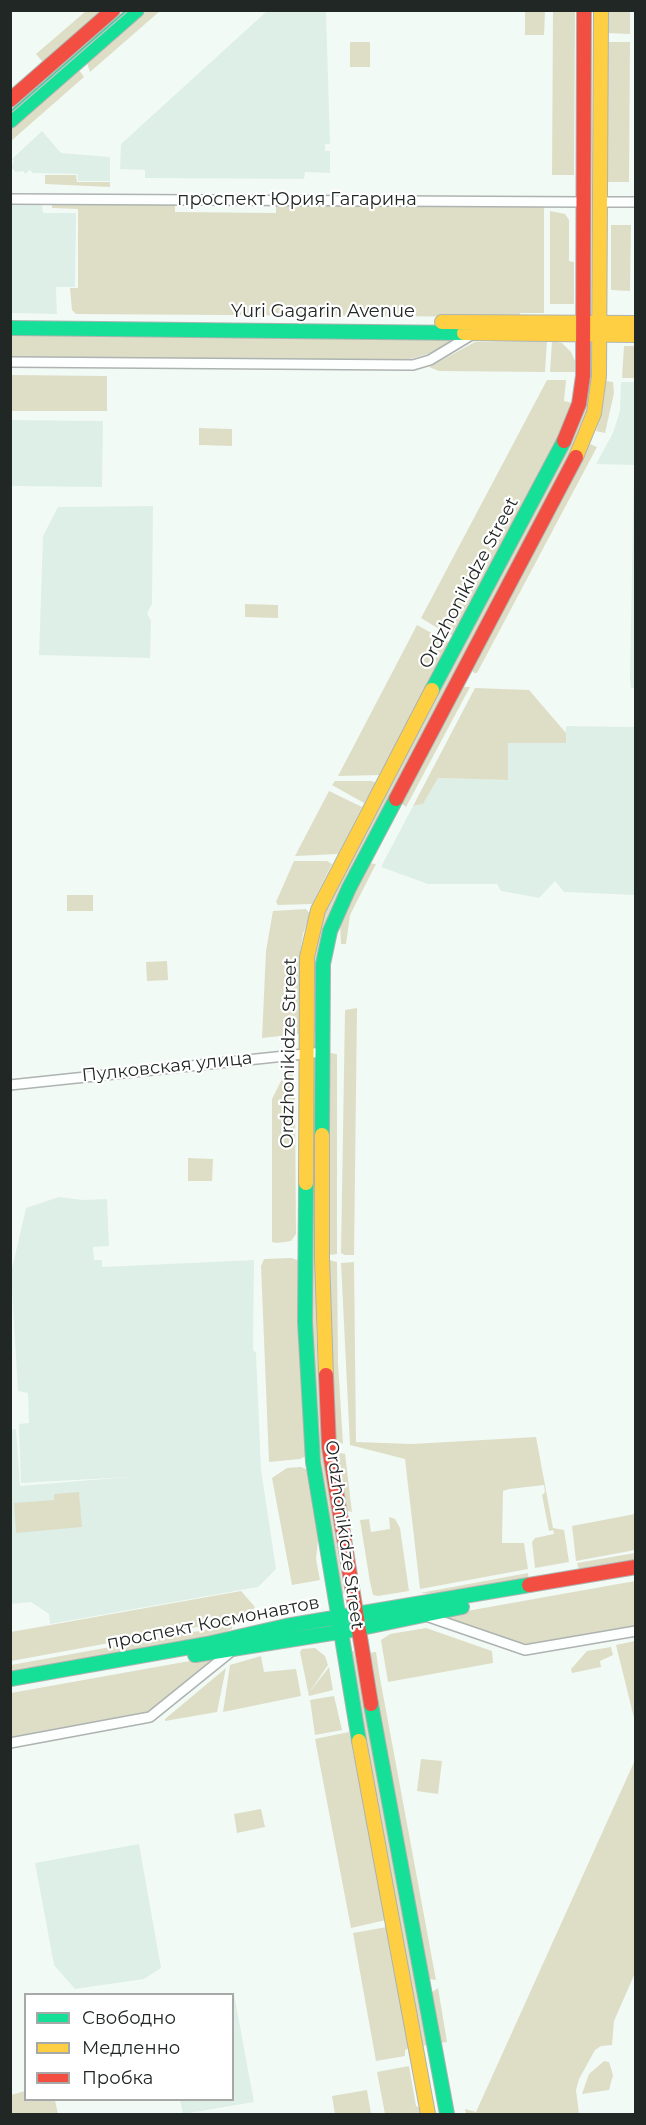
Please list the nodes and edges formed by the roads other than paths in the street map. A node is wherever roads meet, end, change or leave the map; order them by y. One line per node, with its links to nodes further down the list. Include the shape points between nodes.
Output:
1 (113, 10): 5 (street)
2 (137, 10): 6 (street)
3 (584, 10): 8 (street, Ordzhonikidze Street)
4 (601, 10): 9 (street, Ordzhonikidze Street)
5 (10, 100)
6 (10, 121)
7 (10, 199): 8 (street, проспект Юрия Гагарина)
8 (583, 202): 14 (street, Ordzhonikidze Street)
9 (600, 202): 10 (street); 15 (street, Ordzhonikidze Street)
10 (636, 202)
11 (10, 319): 14 (street, Yuri Gagarin Avenue)
12 (636, 323): 15 (street, Yuri Gagarin Avenue)
13 (10, 328): 16 (street, Yuri Gagarin Avenue)
14 (582, 329): 15 (street, Yuri Gagarin Avenue); 16 (street, Yuri Gagarin Avenue); 19 (street, Ordzhonikidze Street, via 581,395 573,424 318,910 307,957)
15 (599, 329): 17 (street, Yuri Gagarin Avenue); 20 (street, Ordzhonikidze Street, via 597,401 579,451 333,923 324,964)
16 (473, 334): 18 (street, via 430,360 414,365)
17 (636, 335)
18 (10, 362)
19 (306, 1052): 20 (street, Пулковская улица); 21 (street, Пулковская улица); 26 (street, Ordzhonikidze Street, via 308,1401 313,1462)
20 (323, 1052): 24 (street, Ordzhonikidze Street, via 326,1400 333,1480)
21 (10, 1085)
22 (636, 1567): 24 (street, проспект Космонавтов)
23 (636, 1576): 25 (street, проспект Космонавтов)
24 (354, 1614): 26 (street, проспект Космонавтов); 27 (street, Ordzhonikidze Street)
25 (422, 1614): 27 (street, проспект Космонавтов); 28 (street, via 525,1650)
26 (337, 1617): 29 (street, Ordzhonikidze Street); 31 (street, проспект Космонавтов)
27 (357, 1629): 29 (street, проспект Космонавтов); 35 (street, Ordzhonikidze Street)
28 (636, 1631)
29 (339, 1632): 30 (street, проспект Космонавтов); 34 (street, Ordzhonikidze Street)
30 (233, 1650): 32 (street, проспект Космонавтов); 33 (street, via 150,1717)
31 (10, 1679)
32 (10, 1688)
33 (10, 1743)
34 (428, 2115)
35 (447, 2115)

